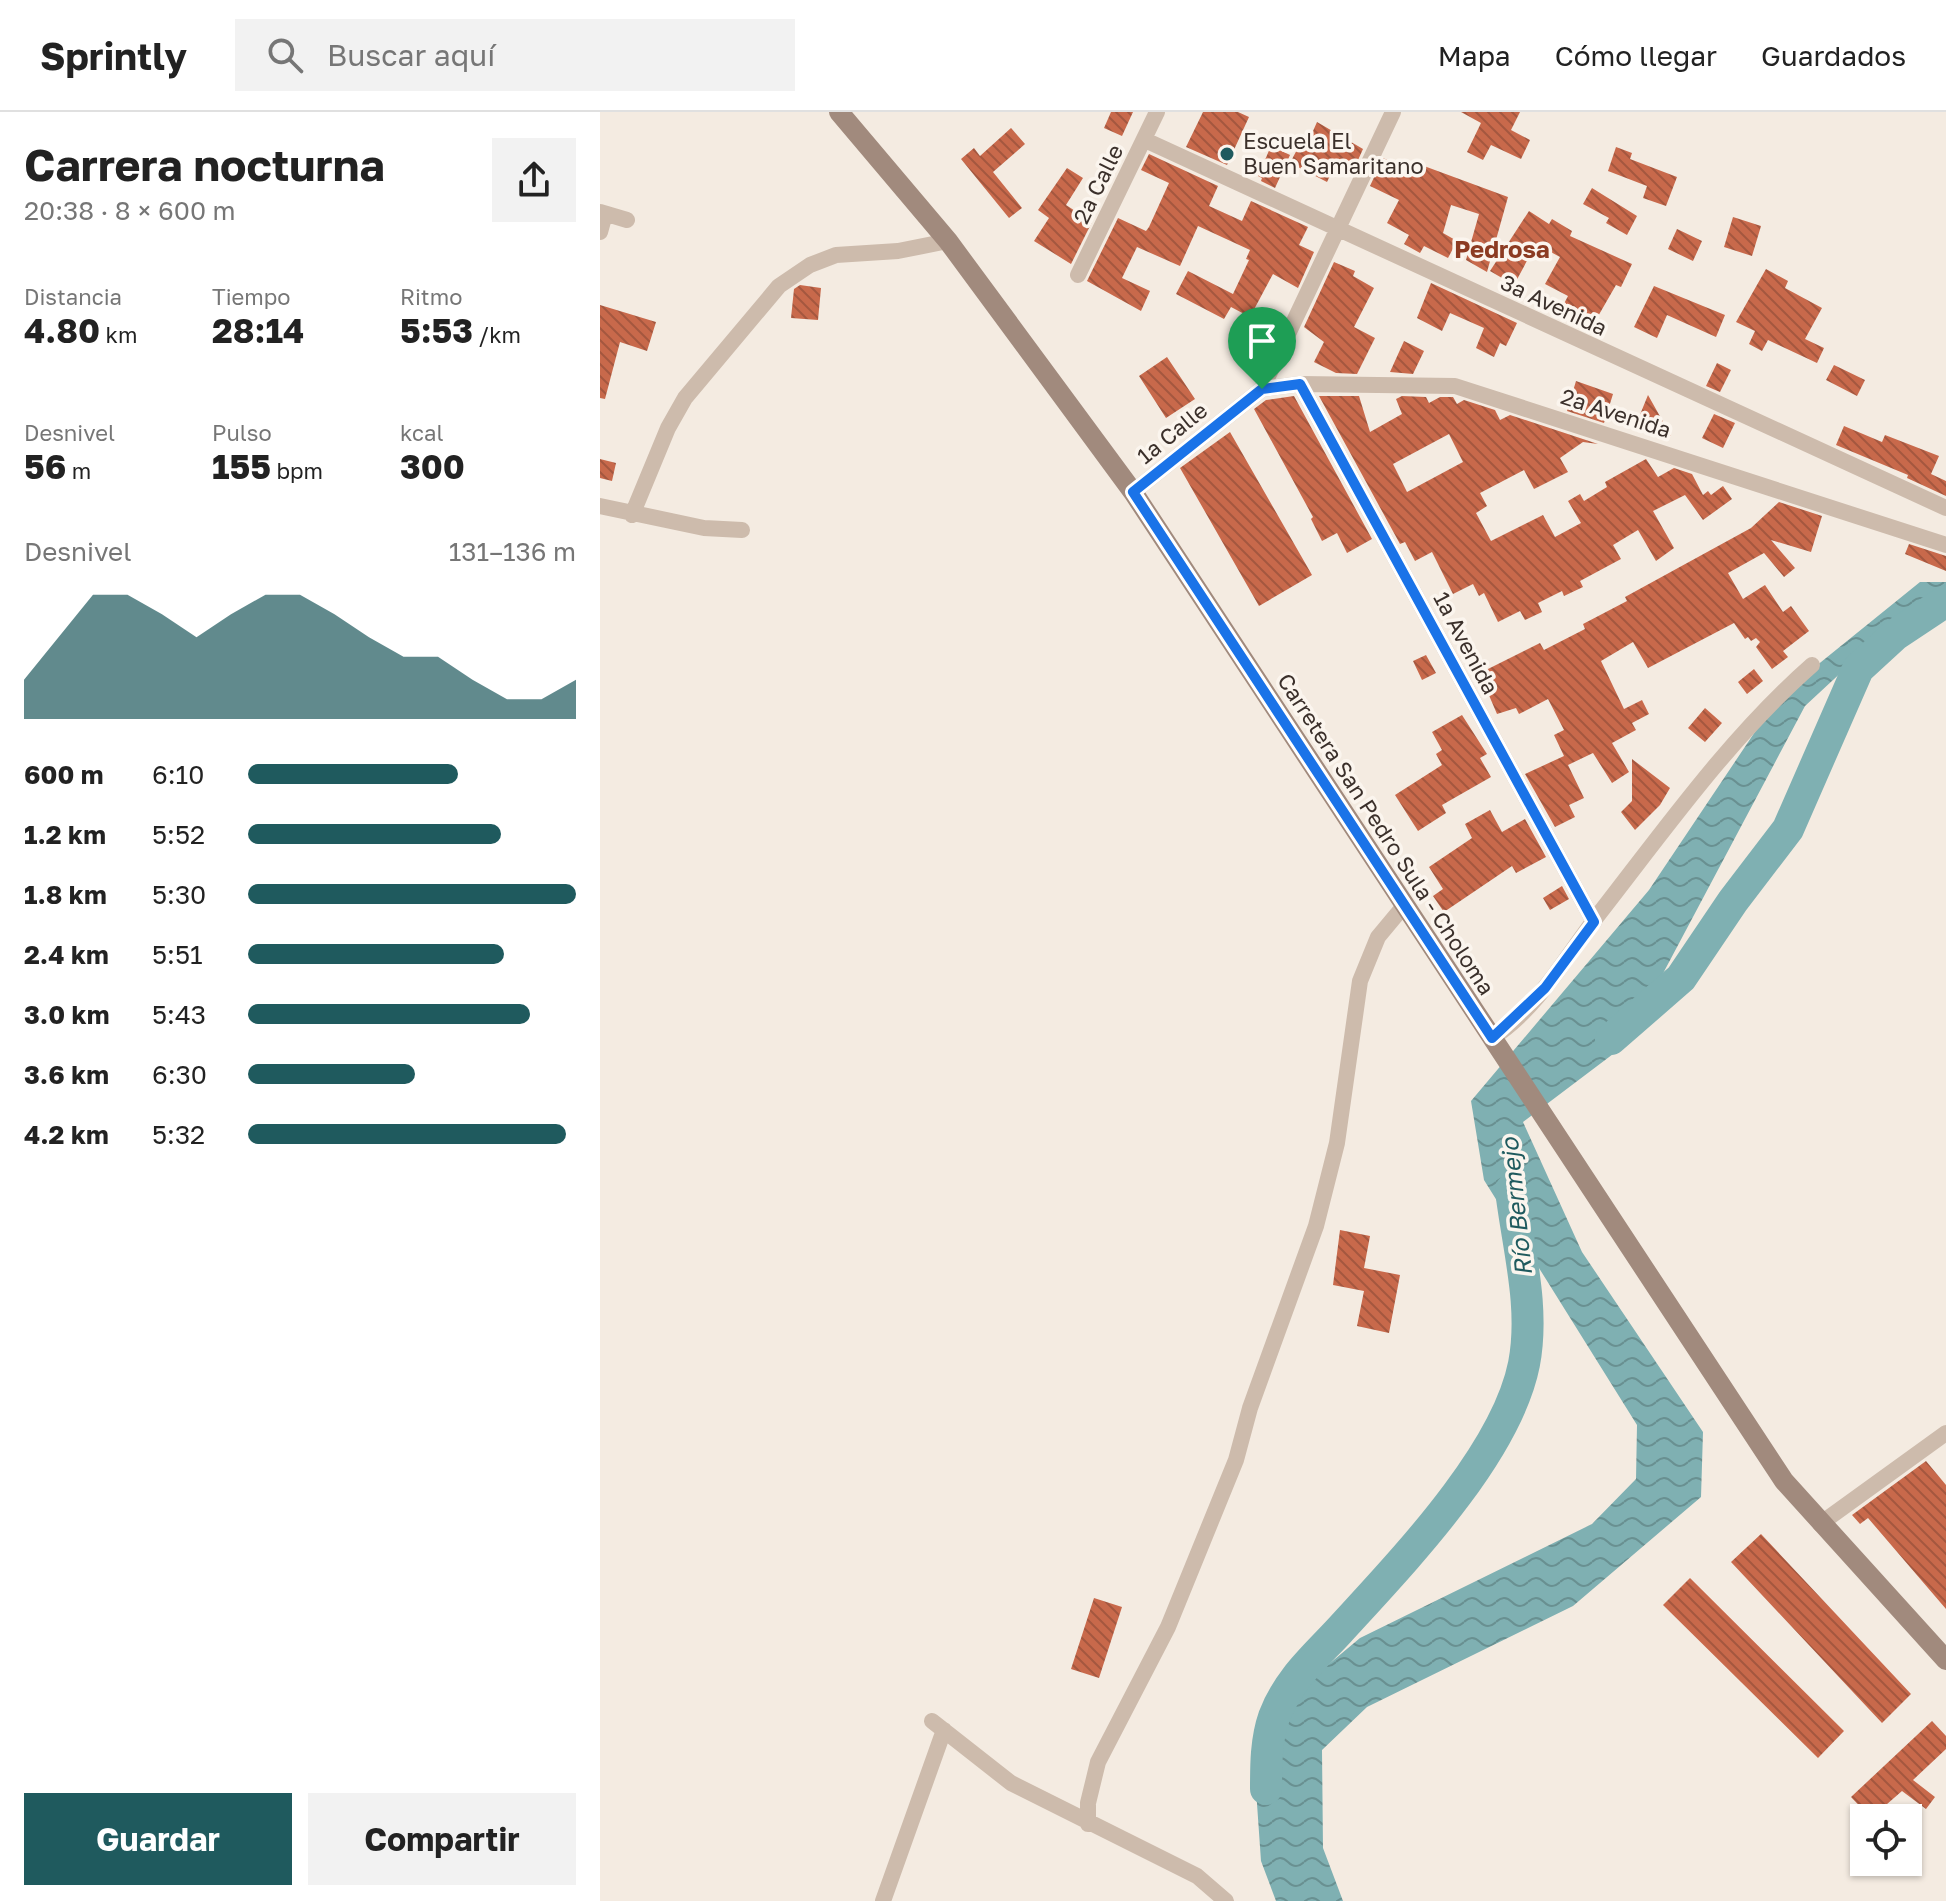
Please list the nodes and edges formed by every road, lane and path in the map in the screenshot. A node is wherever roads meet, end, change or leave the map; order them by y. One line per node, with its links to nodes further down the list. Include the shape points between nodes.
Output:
1 (839, 112): 9 (main road, Carretera San Pedro Sula - Choloma)
2 (1157, 112): 4 (street, 2a Calle)
3 (1393, 112): 7 (street, 1a Calle)
4 (1145, 140): 7 (street, 3a Avenida); 10 (street, 2a Calle)
5 (602, 213): 6 (street); 8 (street)
6 (627, 220)
7 (1337, 230): 12 (street, 1a Calle); 15 (street, 3a Avenida)
8 (600, 232)
9 (948, 241): 13 (main road, Carretera San Pedro Sula - Choloma); 16 (street, via 836,255 779,286 685,398)
10 (1078, 275)
11 (1300, 384): 12 (street, 2a Avenida); 18 (street, 2a Avenida, via 1455,386); 21 (street, 1a Avenida)
12 (1262, 389): 13 (street, 1a Calle)
13 (1133, 492): 20 (main road, Carretera San Pedro Sula - Choloma)
14 (600, 506): 16 (street)
15 (1946, 508)
16 (632, 515): 17 (street)
17 (742, 530)
18 (1946, 545)
19 (1812, 665): 21 (street, via 1764,707)
20 (1403, 907): 22 (main road, Carretera San Pedro Sula - Choloma); 26 (street, via 1378,937 1360,981 1337,1143 1236,1460 1173,1615 1098,1762)
21 (1594, 922): 22 (street)
22 (1496, 1044): 24 (main road, Carretera San Pedro Sula - Choloma, via 1754,1439)
23 (1946, 1433): 24 (street)
24 (1820, 1524): 25 (main road, Carretera San Pedro Sula - Choloma)
25 (1946, 1660)
26 (1088, 1824): 27 (street, via 1011,1783 938,1725); 28 (street, via 1197,1876)
27 (883, 1901)
28 (1226, 1901)

